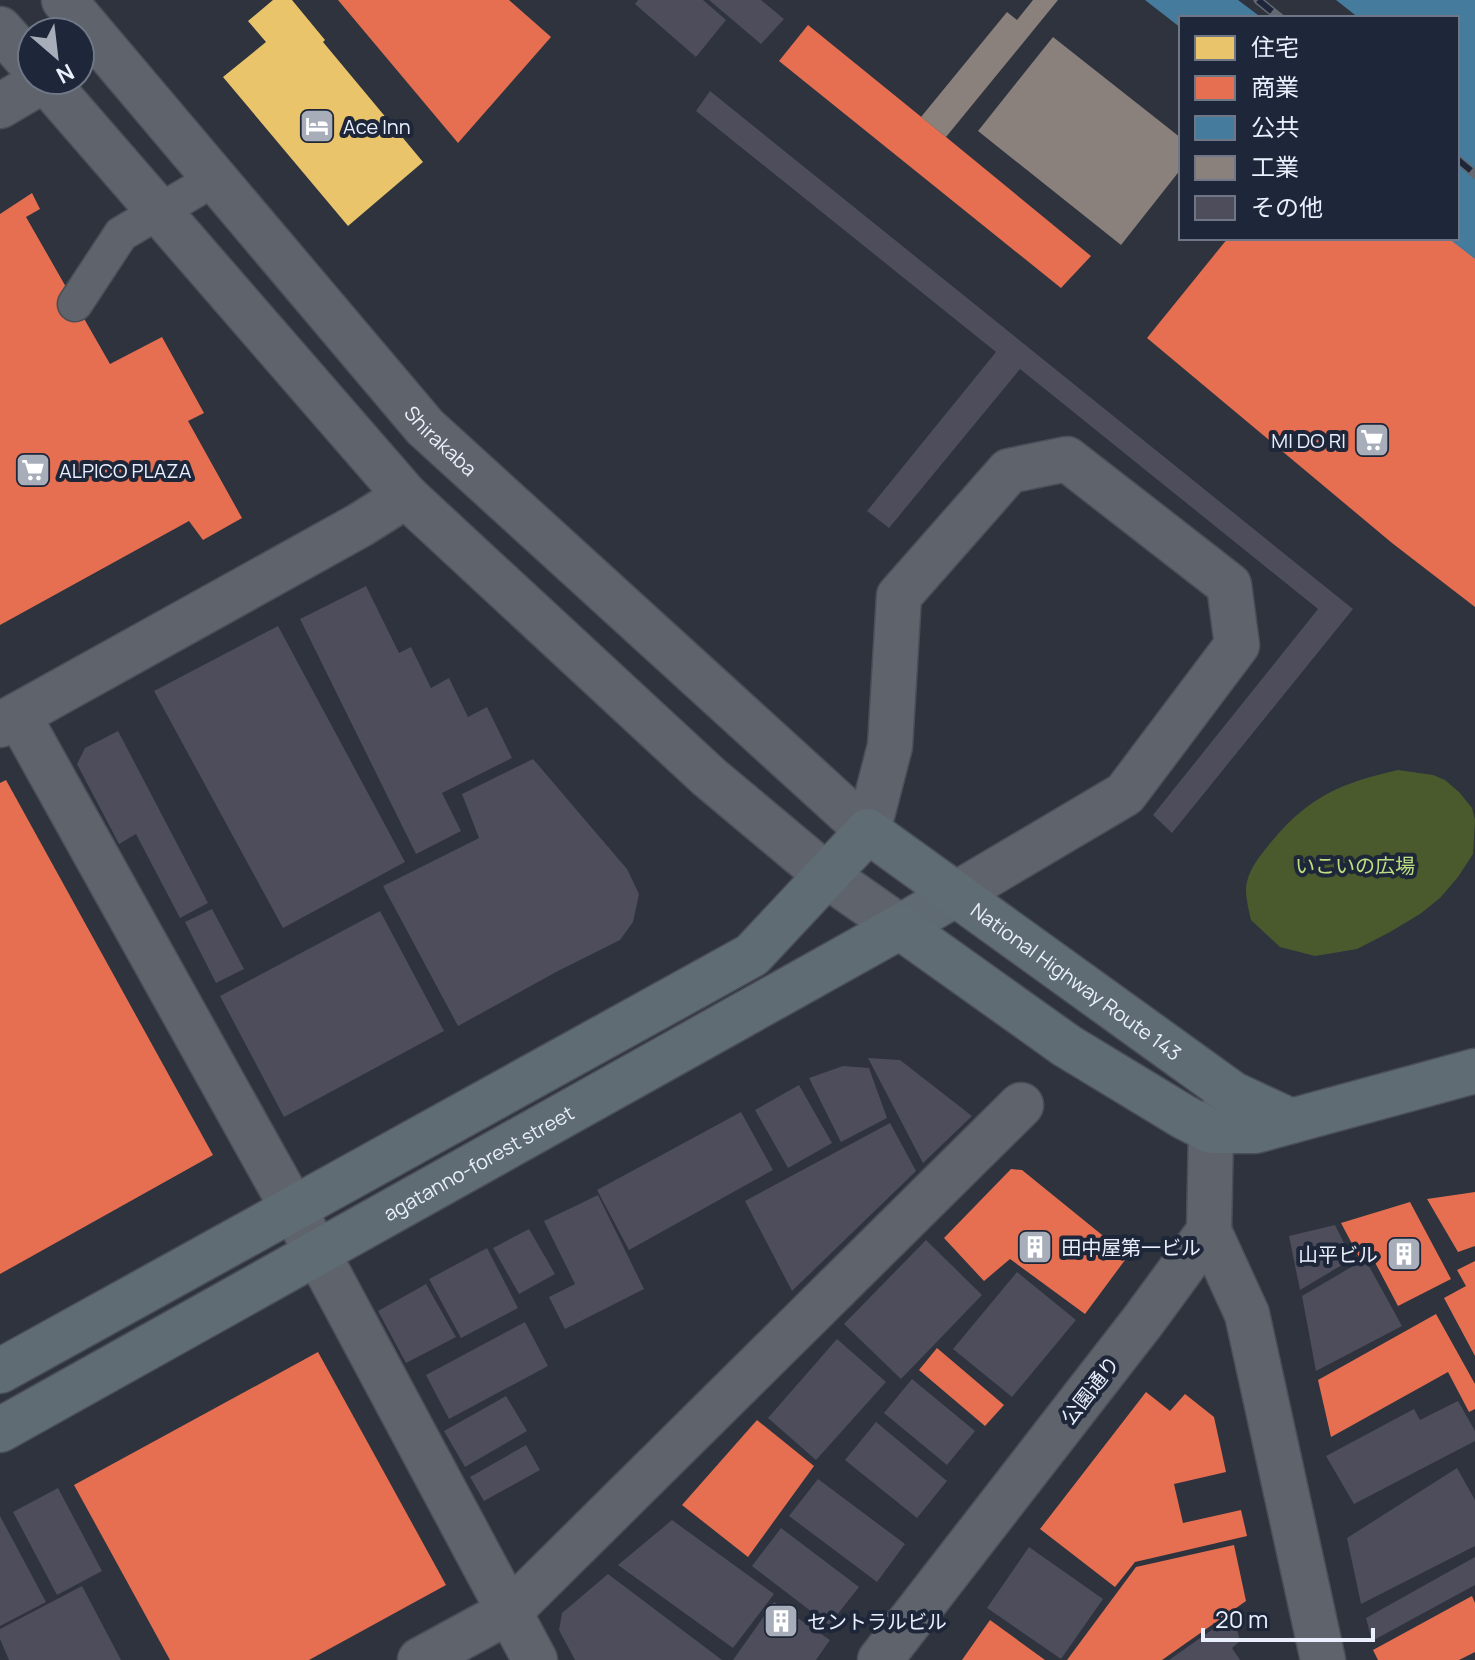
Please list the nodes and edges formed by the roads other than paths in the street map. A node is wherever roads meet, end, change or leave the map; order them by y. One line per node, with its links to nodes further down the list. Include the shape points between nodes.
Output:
1 (0, 29): 2 (street)
2 (16, 47)
3 (96, 57): 5 (street, Shirakaba)
4 (58, 96): 6 (street)
5 (214, 179): 6 (lane); 10 (street, Shirakaba, via 425,427)
6 (159, 212): 7 (lane, via 121,234); 8 (street)
7 (75, 304)
8 (406, 496): 9 (street); 11 (street, via 709,777)
9 (9, 720): 19 (street)
10 (868, 831): 11 (highway); 12 (highway, National Highway Route 143); 12 (street, via 890,746 899,596 1009,471 1067,459 1229,585 1237,645 1125,794)
11 (826, 875): 13 (street); 19 (highway, via 752,955)
12 (956, 894): 13 (main road, agatanno-forest street); 15 (highway, National Highway Route 143)
13 (900, 927): 18 (highway, via 1067,1046); 21 (highway, agatanno-forest street)
14 (1475, 1071): 17 (highway)
15 (1233, 1094): 17 (highway, National Highway Route 143); 18 (street)
16 (1021, 1105): 24 (street)
17 (1291, 1121): 18 (highway, via 1255,1131)
18 (1211, 1131): 20 (street)
19 (293, 1209): 21 (street); 22 (highway)
20 (1209, 1231): 27 (street, 公園通り); 28 (street, via 1247,1314)
21 (317, 1252): 23 (highway, agatanno-forest street); 24 (street)
22 (0, 1371)
23 (0, 1430)
24 (510, 1611): 25 (street); 26 (street)
25 (420, 1660)
26 (535, 1660)
27 (880, 1660)
28 (1323, 1660)

